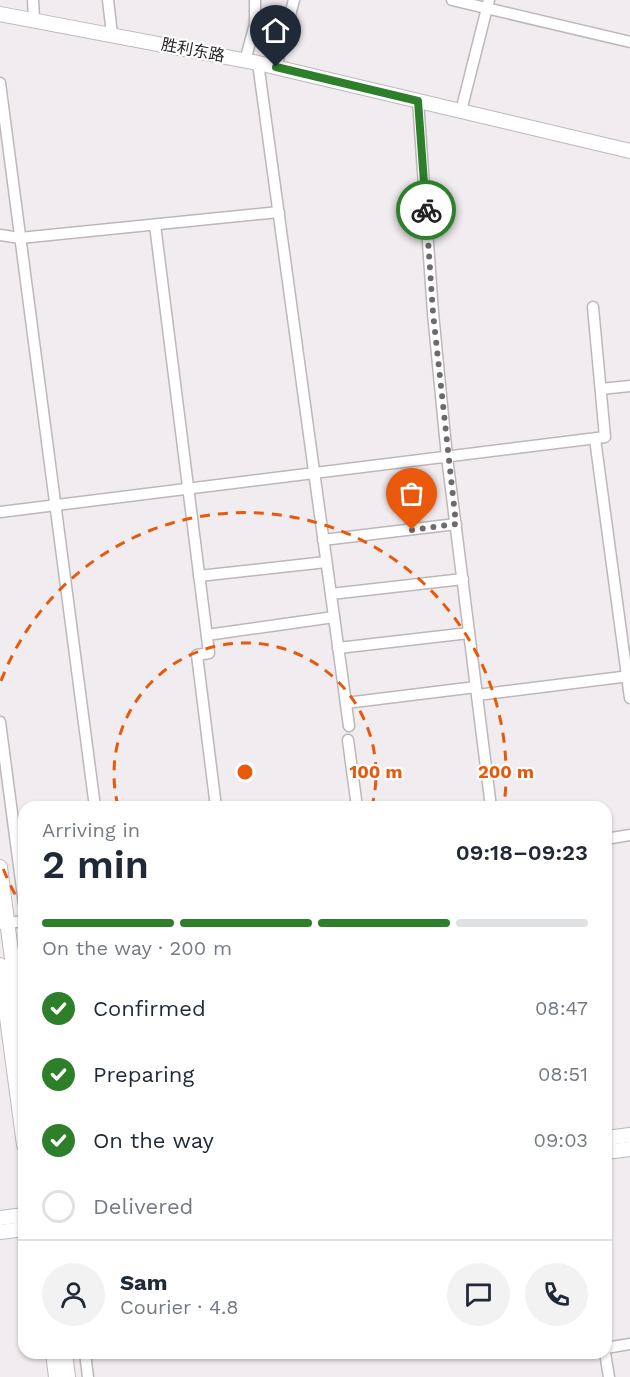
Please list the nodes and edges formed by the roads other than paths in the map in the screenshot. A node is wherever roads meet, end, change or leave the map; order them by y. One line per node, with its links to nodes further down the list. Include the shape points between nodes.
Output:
1 (33, 0): 8 (street)
2 (108, 0): 9 (street)
3 (255, 0): 11 (street)
4 (294, 0): 12 (street)
5 (452, 0): 6 (street)
6 (488, 4): 10 (street); 15 (street)
7 (0, 14): 8 (main road, 胜利东路)
8 (34, 19): 9 (main road, 胜利东路)
9 (112, 34): 11 (main road, 胜利东路)
10 (630, 42)
11 (252, 62): 12 (main road, 胜利东路); 17 (street)
12 (276, 67): 14 (main road, 胜利东路)
13 (0, 83): 20 (street)
14 (418, 101): 15 (main road, 胜利东路); 25 (street)
15 (461, 111): 16 (main road, 胜利东路)
16 (630, 151)
17 (279, 212): 18 (street); 26 (street)
18 (155, 225): 20 (street); 27 (street)
19 (0, 235): 20 (street)
20 (20, 238): 28 (street)
21 (593, 307): 23 (street)
22 (630, 387): 23 (street)
23 (601, 389): 24 (street, via 605,437)
24 (595, 439): 25 (street); 40 (street)
25 (447, 457): 26 (street); 30 (street)
26 (314, 474): 27 (street); 31 (street)
27 (188, 489): 28 (street); 33 (street)
28 (57, 505): 29 (street); 47 (street)
29 (0, 512)
30 (456, 524): 31 (street); 34 (street)
31 (323, 540): 32 (street)
32 (326, 562): 33 (street); 35 (street)
33 (199, 576): 38 (street)
34 (463, 579): 35 (street); 37 (street)
35 (331, 594): 36 (street)
36 (334, 617): 38 (street); 39 (street)
37 (469, 633): 39 (street); 41 (street)
38 (207, 636): 48 (street, via 209,653 197,655)
39 (338, 648): 43 (street)
40 (628, 676): 41 (street); 42 (street)
41 (477, 691): 43 (street); 50 (street)
42 (630, 698)
43 (346, 703): 45 (street)
44 (0, 722): 53 (street)
45 (349, 726)
46 (348, 740): 49 (street)
47 (95, 801)
48 (215, 801)
49 (356, 801)
50 (490, 801)
51 (630, 835): 52 (street)
52 (612, 838)
53 (18, 858)
54 (0, 867): 56 (main road)
55 (18, 922): 56 (street)
56 (3, 923): 58 (main road)
57 (0, 965): 59 (main road)
58 (18, 1014)
59 (18, 1100)
60 (630, 1134): 61 (main road)
61 (612, 1137)
62 (630, 1149): 63 (main road)
63 (612, 1151)
64 (18, 1216): 65 (main road)
65 (0, 1218)
66 (18, 1229): 67 (main road)
67 (0, 1232)
68 (630, 1344): 69 (street)
69 (612, 1347)
70 (60, 1359): 74 (main road)
71 (63, 1359): 75 (main road)
72 (86, 1359): 76 (street)
73 (606, 1359): 77 (street)
74 (56, 1377)
75 (68, 1377)
76 (88, 1377)
77 (609, 1377)

